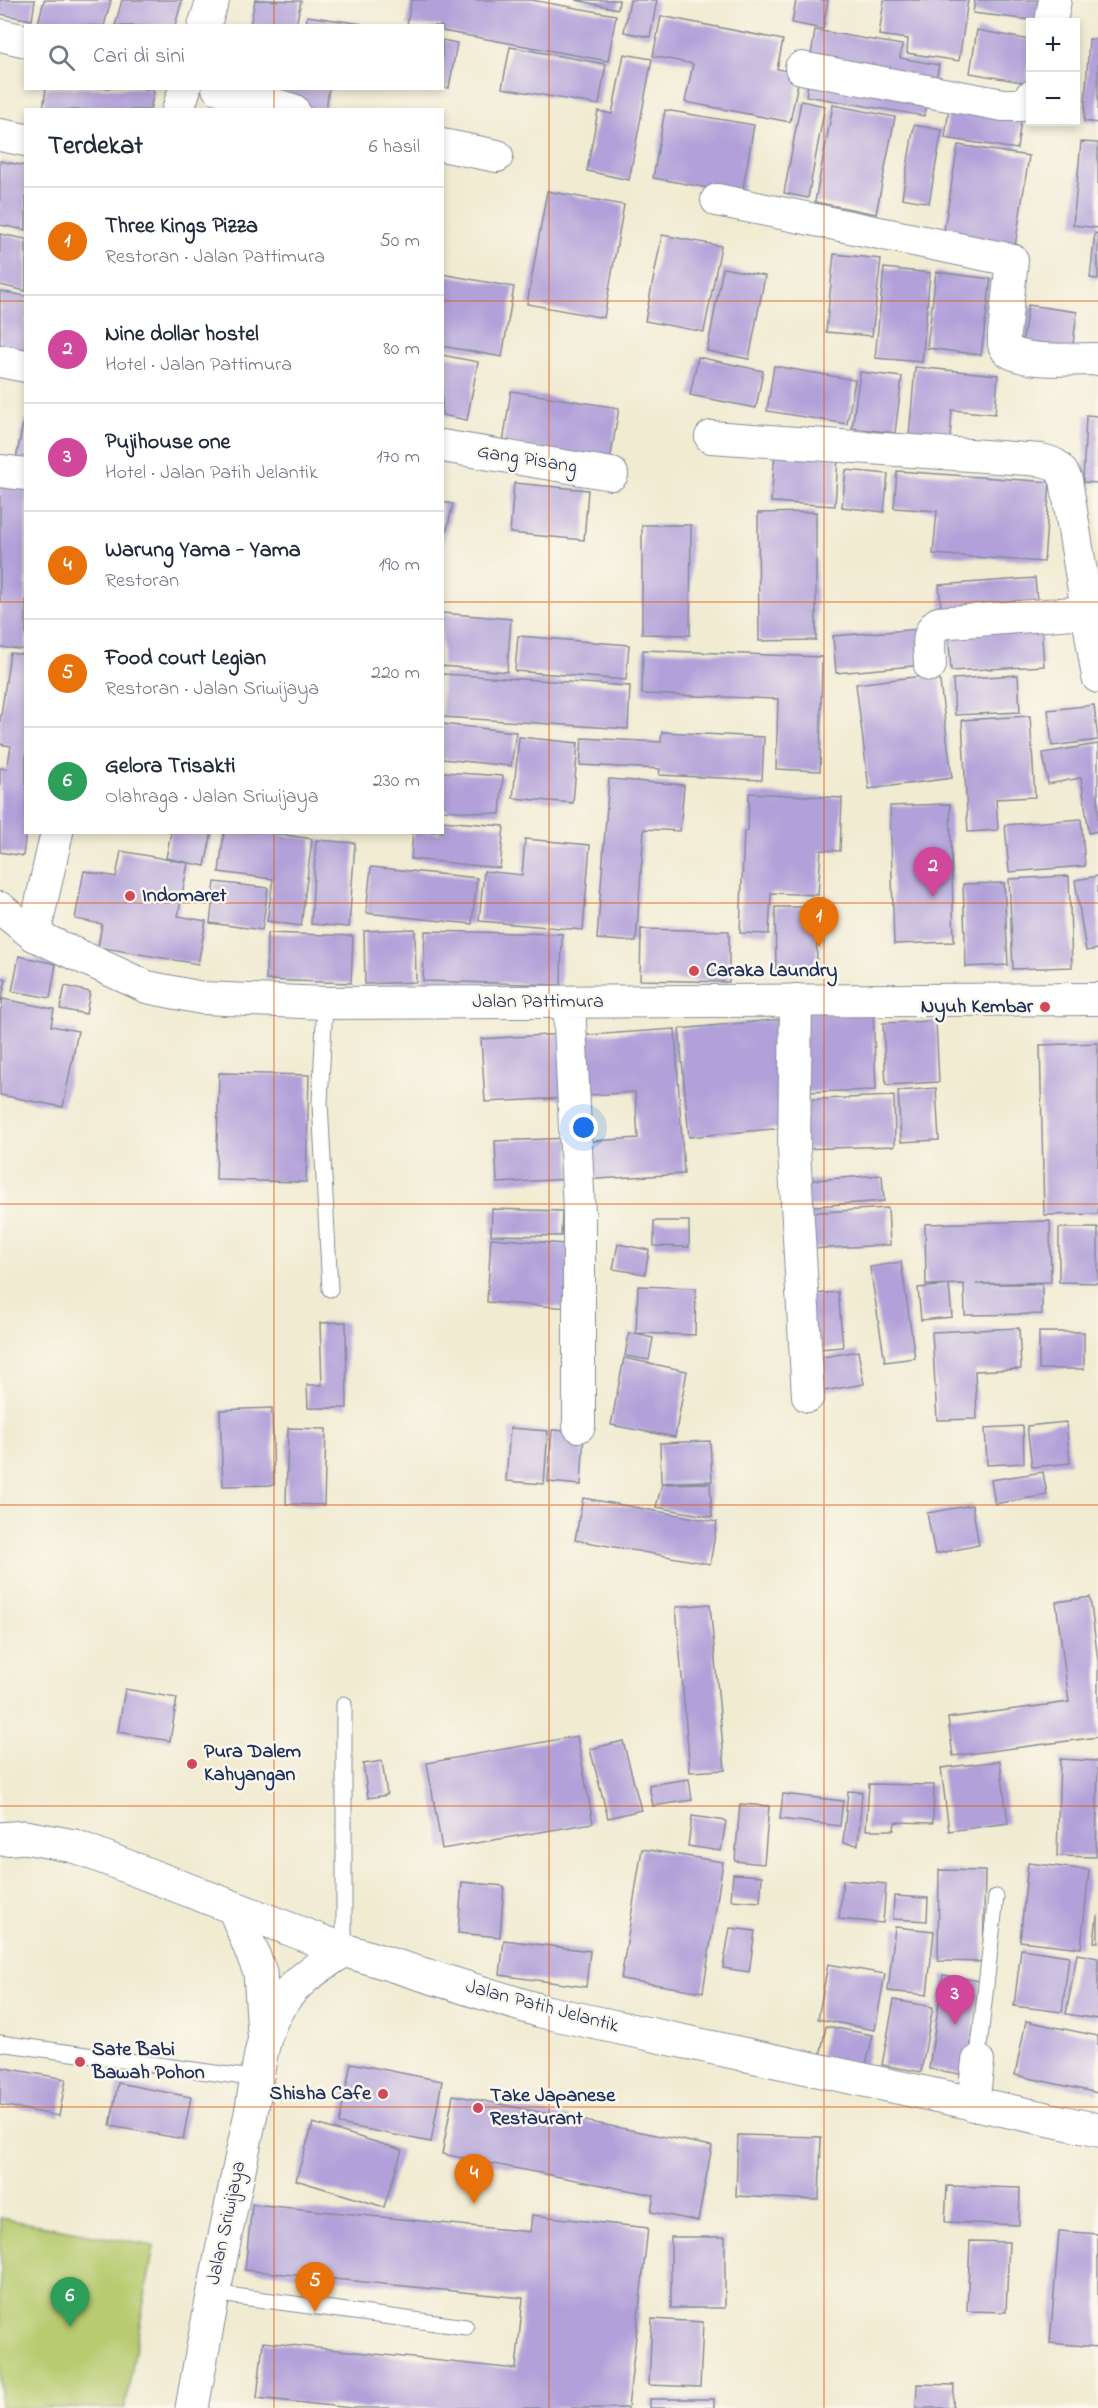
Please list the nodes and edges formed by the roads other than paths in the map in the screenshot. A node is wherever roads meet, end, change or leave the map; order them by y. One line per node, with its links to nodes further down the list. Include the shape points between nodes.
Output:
1 (213, 0): 4 (street)
2 (1055, 0): 3 (street)
3 (1052, 18)
4 (205, 24)
5 (0, 35): 6 (street)
6 (24, 41)
7 (801, 68): 10 (street, via 1003,105)
8 (183, 90): 11 (street)
9 (225, 90): 12 (street)
10 (1026, 102)
11 (179, 108)
12 (287, 108)
13 (0, 135): 14 (street)
14 (24, 140)
15 (444, 144): 16 (street)
16 (496, 156)
17 (717, 200): 18 (street, via 1012,260 1004,334 1006,350 1024,357)
18 (1098, 359)
19 (0, 361): 20 (street)
20 (24, 366)
21 (711, 437): 26 (street, via 1055,463 1066,480)
22 (444, 446): 25 (street, Gang Pisang)
23 (0, 471): 24 (street)
24 (24, 474)
25 (612, 474)
26 (1092, 623): 27 (street, via 938,624 929,636); 28 (street)
27 (930, 665)
28 (1098, 677)
29 (57, 834): 31 (street)
30 (0, 908): 31 (street, Jalan Pattimura)
31 (34, 935): 35 (street, Jalan Pattimura, via 147,987 202,998)
32 (1098, 999): 33 (street, Jalan Pattimura)
33 (796, 1000): 34 (street, Jalan Pattimura); 37 (street, via 794,1150)
34 (569, 1002): 35 (street, Jalan Pattimura); 38 (street, via 579,1212)
35 (325, 1003): 36 (lane, via 320,1103)
36 (330, 1289)
37 (808, 1396)
38 (579, 1426)
39 (344, 1704): 43 (lane)
40 (0, 1839): 42 (street, Jalan Patih Jelantik, via 25,1837 74,1846)
41 (996, 1897): 46 (lane)
42 (234, 1908): 43 (street, Jalan Patih Jelantik); 44 (street, Jalan Sriwijaya, via 260,1972)
43 (345, 1950): 44 (street, Jalan Sriwijaya, via 298,1981 278,2007); 48 (street, Jalan Patih Jelantik, via 541,2011)
44 (264, 2038): 47 (street, Jalan Sriwijaya)
45 (0, 2043): 47 (lane)
46 (979, 2054): 48 (street)
47 (258, 2079): 50 (street, Jalan Sriwijaya)
48 (973, 2105): 49 (street, Jalan Patih Jelantik)
49 (1098, 2130)
50 (212, 2293): 51 (lane); 52 (street, Jalan Sriwijaya)
51 (466, 2328)
52 (192, 2408)

